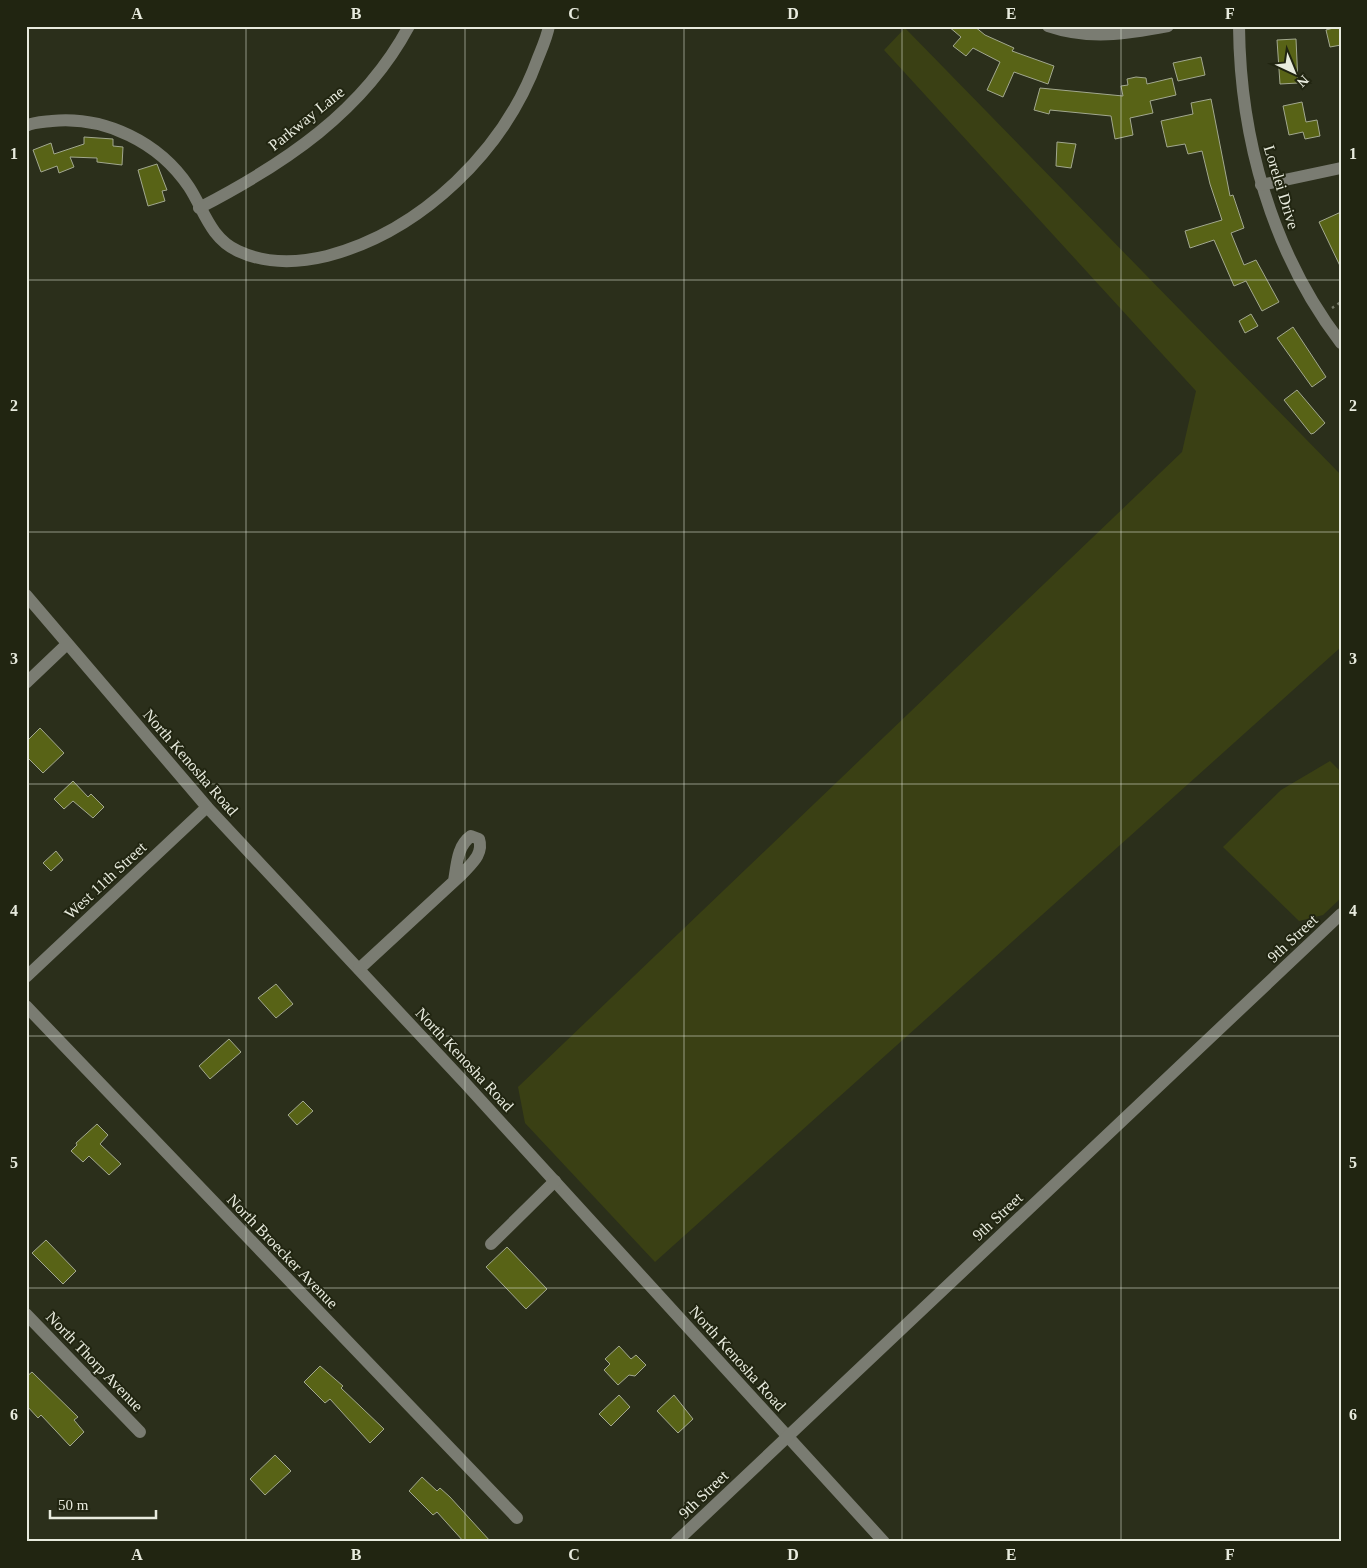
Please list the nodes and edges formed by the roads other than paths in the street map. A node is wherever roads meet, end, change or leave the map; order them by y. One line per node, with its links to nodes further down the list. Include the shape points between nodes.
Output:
1 (408, 26): 9 (street, Parkway Lane, via 392,56 363,92 326,128 247,183)
2 (549, 26): 9 (street, via 530,79 504,124 476,161 449,188 386,233 353,249 316,259 288,262 237,251 218,236)
3 (1048, 26): 4 (street, via 1099,36)
4 (1168, 26)
5 (1239, 26): 8 (street, Lorelei Drive, via 1243,97)
6 (26, 126): 9 (street, via 68,120 109,126 149,146 174,167 190,188)
7 (1341, 168): 8 (street)
8 (1261, 185): 10 (street, Lorelei Drive, via 1296,271)
9 (199, 208)
10 (1341, 343)
11 (26, 595): 12 (street, North Kenosha Road)
12 (67, 644): 13 (street); 14 (street, North Kenosha Road)
13 (26, 683)
14 (207, 807): 17 (street, North Kenosha Road); 18 (street, West 11th Street)
15 (454, 881): 17 (street)
16 (1341, 914): 24 (street, 9th Street)
17 (359, 969): 20 (street, North Kenosha Road)
18 (26, 978)
19 (26, 1006): 25 (street, North Broecker Avenue)
20 (555, 1181): 21 (street); 24 (street, North Kenosha Road)
21 (491, 1244)
22 (26, 1314): 23 (street, North Thorp Avenue)
23 (140, 1432)
24 (787, 1436): 26 (street, 9th Street); 27 (street, North Kenosha Road)
25 (517, 1518)
26 (676, 1542)
27 (884, 1542)

